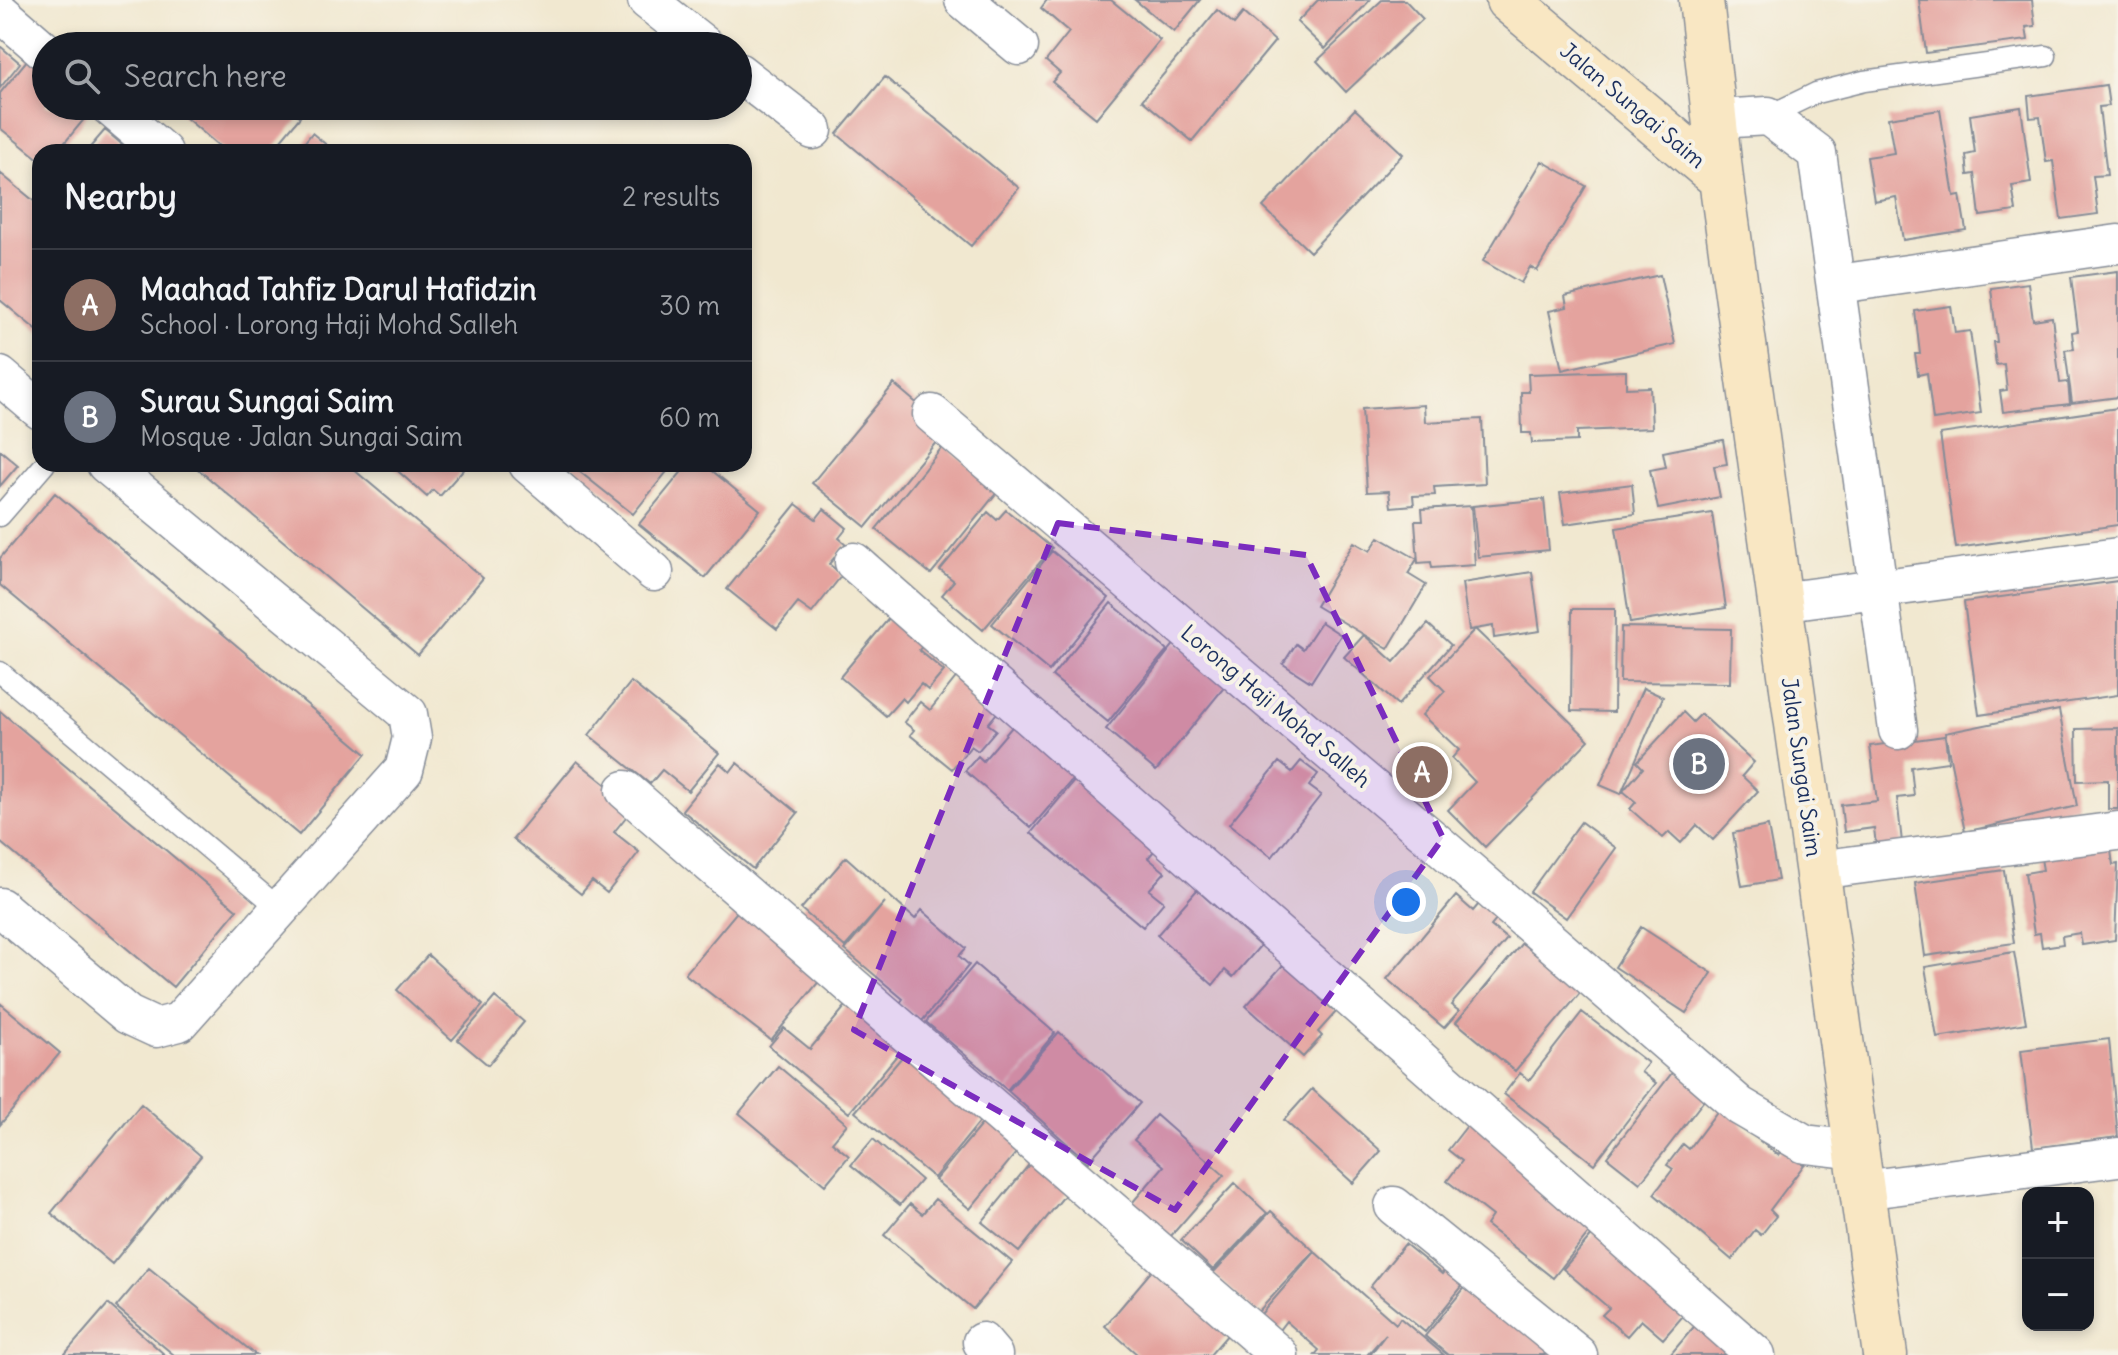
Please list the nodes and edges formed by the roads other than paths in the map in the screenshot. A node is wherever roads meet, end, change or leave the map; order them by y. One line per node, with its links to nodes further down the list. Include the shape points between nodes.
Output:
1 (647, 0): 6 (street)
2 (964, 0): 8 (street)
3 (1508, 0): 16 (street, Jalan Sungai Saim)
4 (1701, 0): 12 (street, Jalan Sungai Saim)
5 (0, 12): 7 (street)
6 (687, 32)
7 (32, 40)
8 (1019, 46)
9 (2046, 56): 11 (lane, via 1864,81 1816,93)
10 (752, 83): 14 (street)
11 (1768, 116): 12 (street); 18 (street, via 1817,153)
12 (1717, 119): 16 (street, Jalan Sungai Saim)
13 (125, 120): 15 (street)
14 (813, 130)
15 (154, 144)
16 (1721, 179): 30 (street, Jalan Sungai Saim)
17 (2118, 244): 18 (street)
18 (1838, 284): 29 (street)
19 (0, 376): 20 (street)
20 (32, 403)
21 (932, 414): 39 (street, Lorong Haji Mohd Salleh, via 1740,1106)
22 (38, 472): 25 (lane)
23 (116, 472): 37 (street, via 408,714 412,738 404,770)
24 (537, 472): 28 (street)
25 (0, 516)
26 (2118, 557): 29 (street)
27 (854, 562): 43 (street)
28 (654, 572)
29 (1879, 589): 30 (street); 32 (street)
30 (1779, 602): 35 (street, Jalan Sungai Saim)
31 (0, 672): 37 (lane)
32 (1898, 730)
33 (625, 790): 41 (street)
34 (2118, 831): 35 (street)
35 (1817, 870): 39 (street, Jalan Sungai Saim)
36 (0, 907): 37 (street, via 128,1015 156,1028 179,1022)
37 (280, 909)
38 (2118, 1157): 39 (street, Lorong Haji Mohd Salleh)
39 (1859, 1170): 44 (street, Jalan Sungai Saim)
40 (1394, 1206): 42 (street)
41 (1279, 1355)
42 (1578, 1355)
43 (1756, 1355)
44 (1885, 1355)

